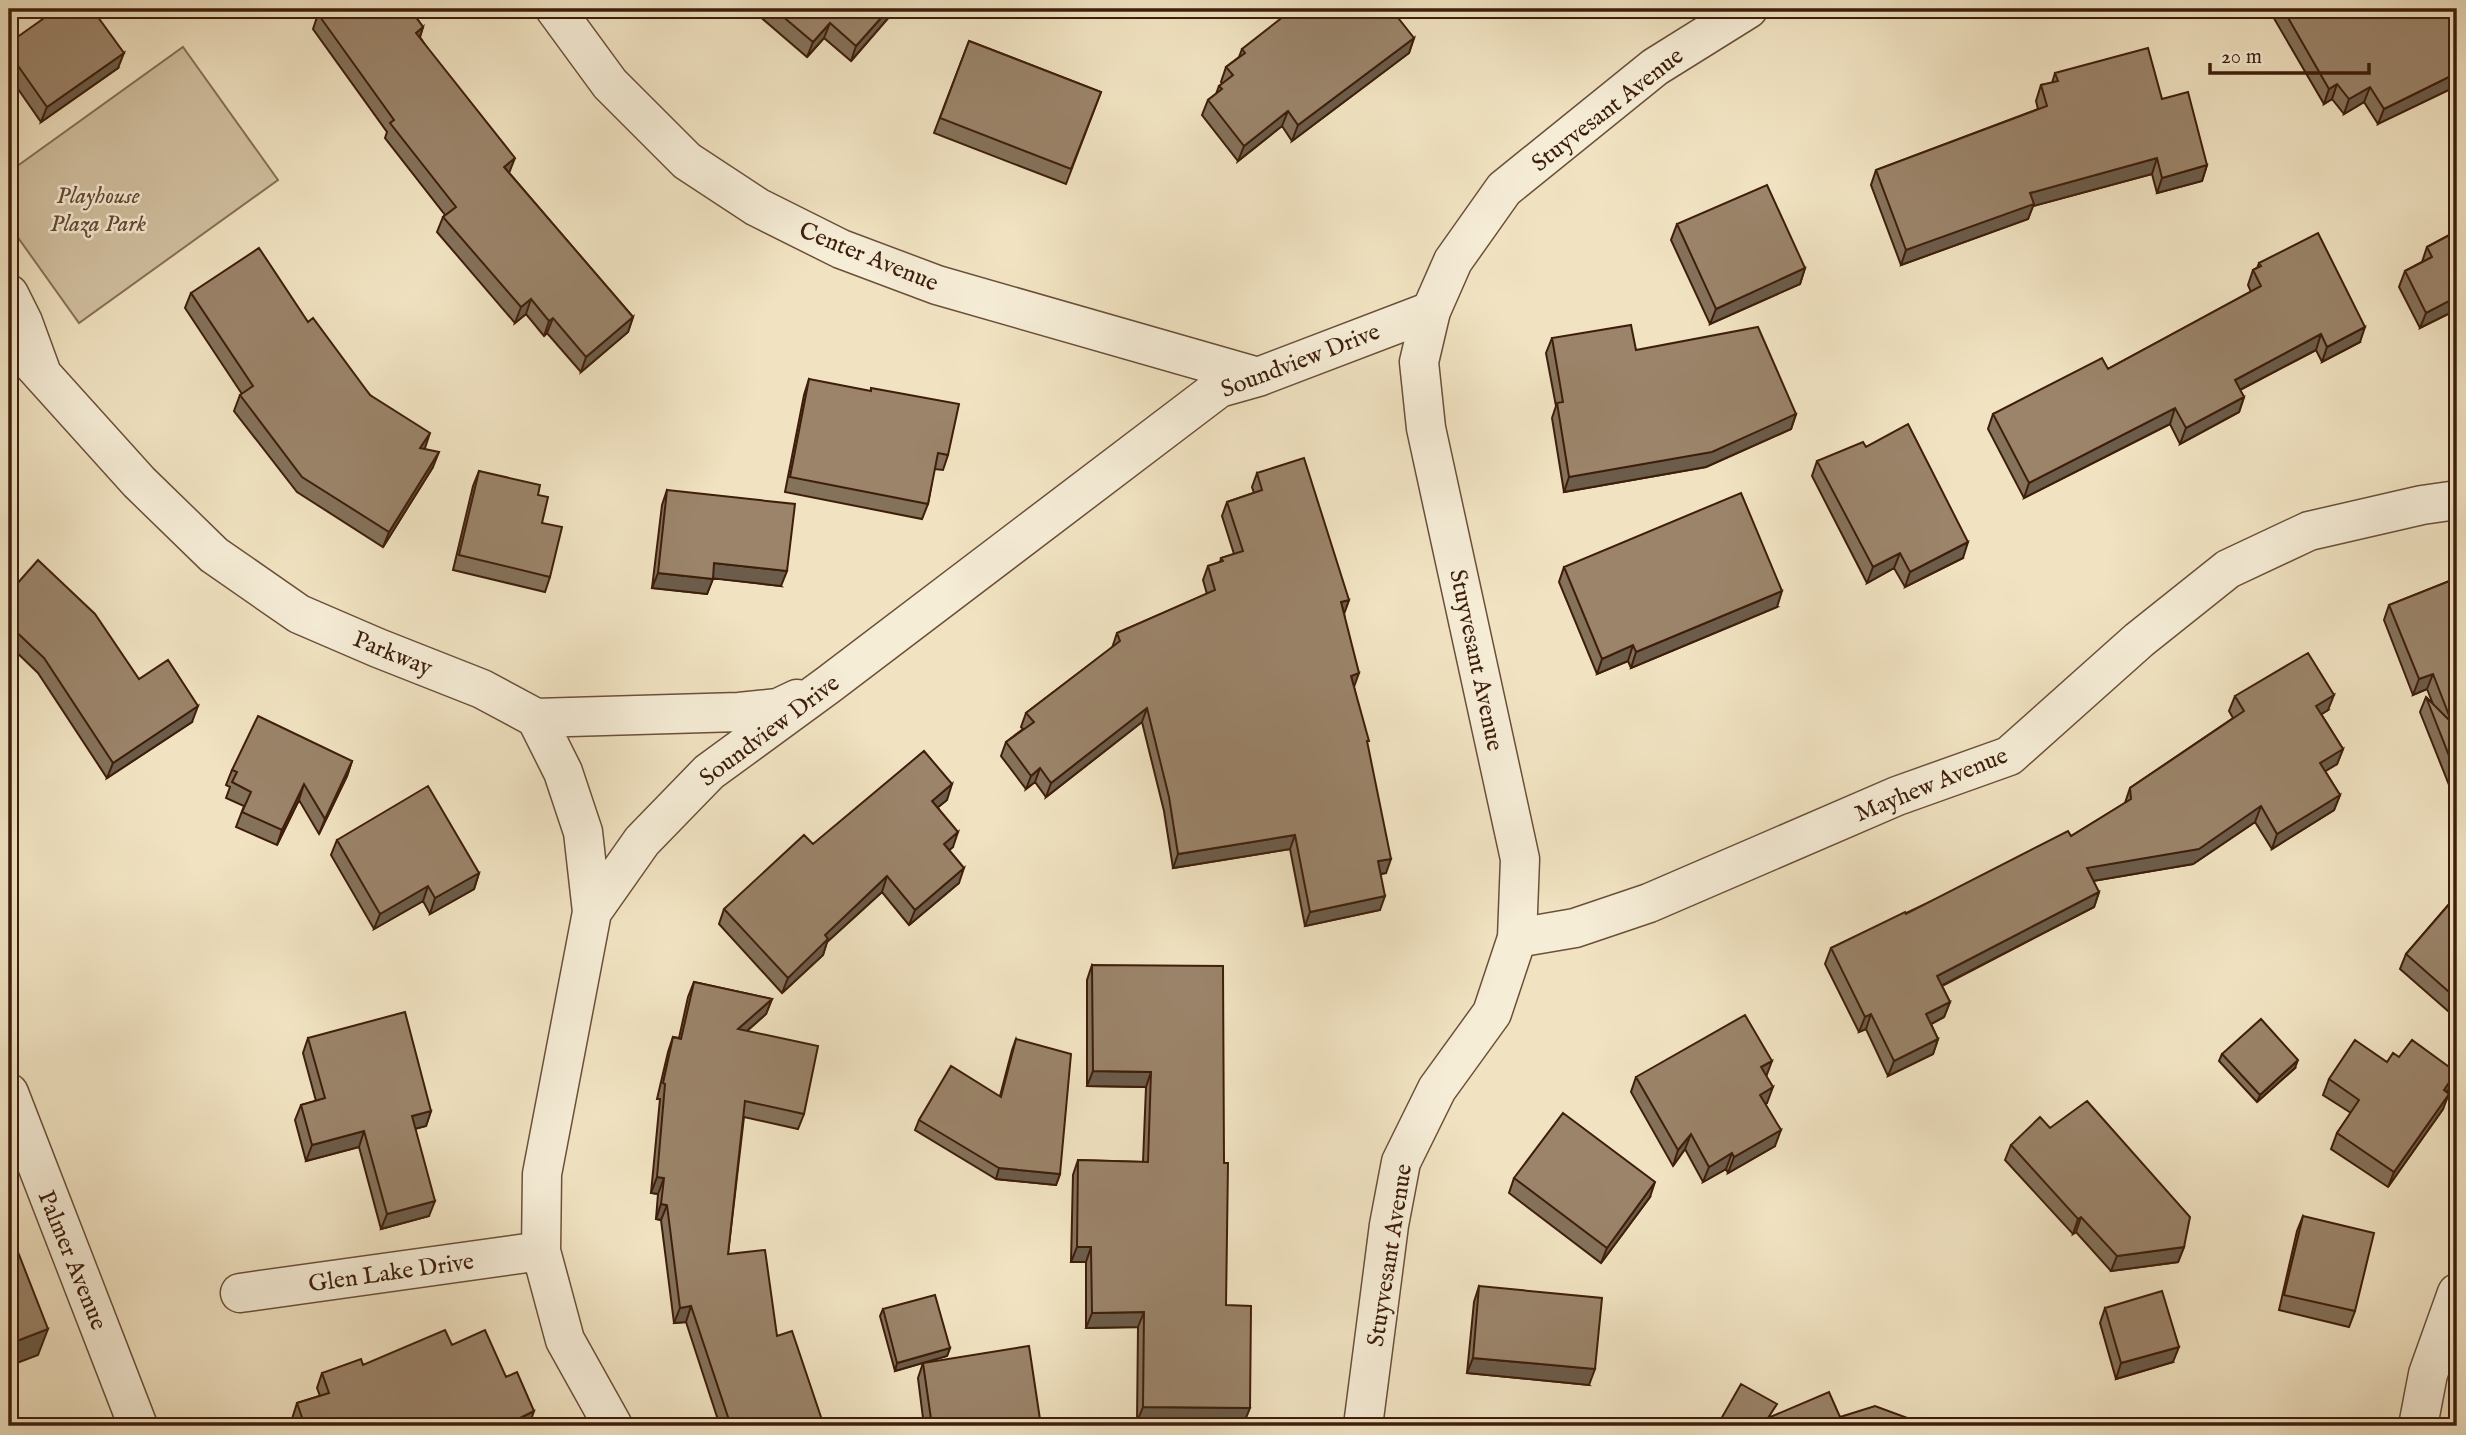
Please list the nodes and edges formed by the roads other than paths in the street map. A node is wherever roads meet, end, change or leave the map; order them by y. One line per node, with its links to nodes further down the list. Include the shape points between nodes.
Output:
1 (555, 9): 7 (street, Center Avenue, via 610,84 687,161 757,207 841,250 937,285)
2 (1736, 12): 4 (street, Stuyvesant Avenue, via 1655,67 1504,190 1453,261)
3 (9, 294): 6 (street, Parkway)
4 (1431, 311): 7 (street, Soundview Drive); 12 (street, Stuyvesant Avenue, via 1419,362 1426,428 1520,859)
5 (9, 357): 6 (street, Parkway, via 29,360)
6 (42, 374): 10 (street, Parkway, via 139,482 224,562 299,614 482,689)
7 (1258, 377): 9 (street, Soundview Drive, via 1219,388)
8 (2457, 500): 12 (street, Mayhew Avenue, via 2309,531 2228,569 2139,640 2009,756 1897,796 1648,903 1575,928)
9 (828, 685): 10 (street, Parkway, via 778,708); 11 (street, Soundview Drive, via 709,772 642,841)
10 (536, 718): 11 (street, via 563,772 583,832)
11 (592, 912): 14 (street, Soundview Drive, via 542,1174)
12 (1517, 939): 19 (street, Stuyvesant Avenue, via 1492,1013 1437,1089 1401,1162)
13 (9, 1093): 17 (street, Palmer Avenue)
14 (541, 1251): 15 (street, Glen Lake Drive); 18 (street, Soundview Drive, via 565,1340)
15 (240, 1293)
16 (2457, 1293): 20 (street, via 2428,1374)
17 (138, 1426)
18 (612, 1426)
19 (1363, 1426)
20 (2418, 1426)

